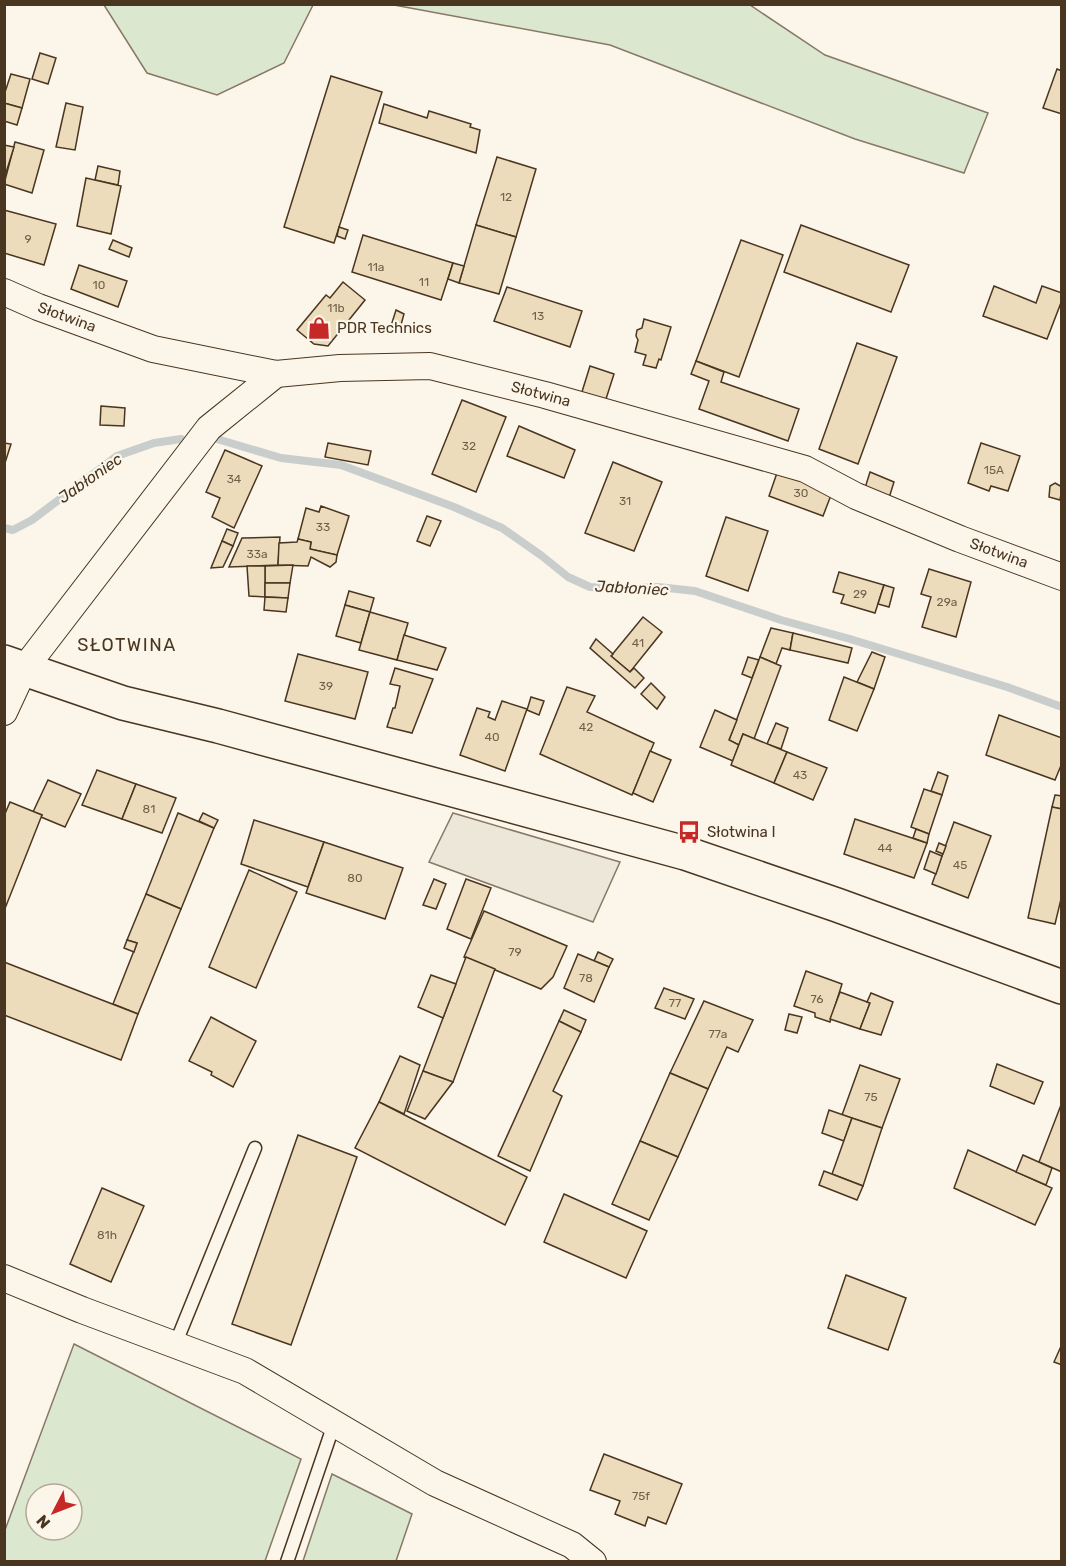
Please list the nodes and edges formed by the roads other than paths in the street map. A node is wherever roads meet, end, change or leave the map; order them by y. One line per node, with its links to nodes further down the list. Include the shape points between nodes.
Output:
1 (4, 292): 2 (street, Słotwina, via 153,349)
2 (276, 374): 3 (street, Słotwina, via 430,366 545,395 805,469 866,500); 4 (street, via 209,428)
3 (1062, 577)
4 (14, 665): 5 (street); 6 (main road, via 123,703 685,853)
5 (4, 712)
6 (1062, 987)
7 (255, 1148): 9 (lane)
8 (4, 1278): 9 (street)
9 (175, 1345): 10 (street, via 245,1371)
10 (334, 1424): 11 (lane); 12 (street, via 435,1483 572,1545)
11 (287, 1562)
12 (593, 1562)

